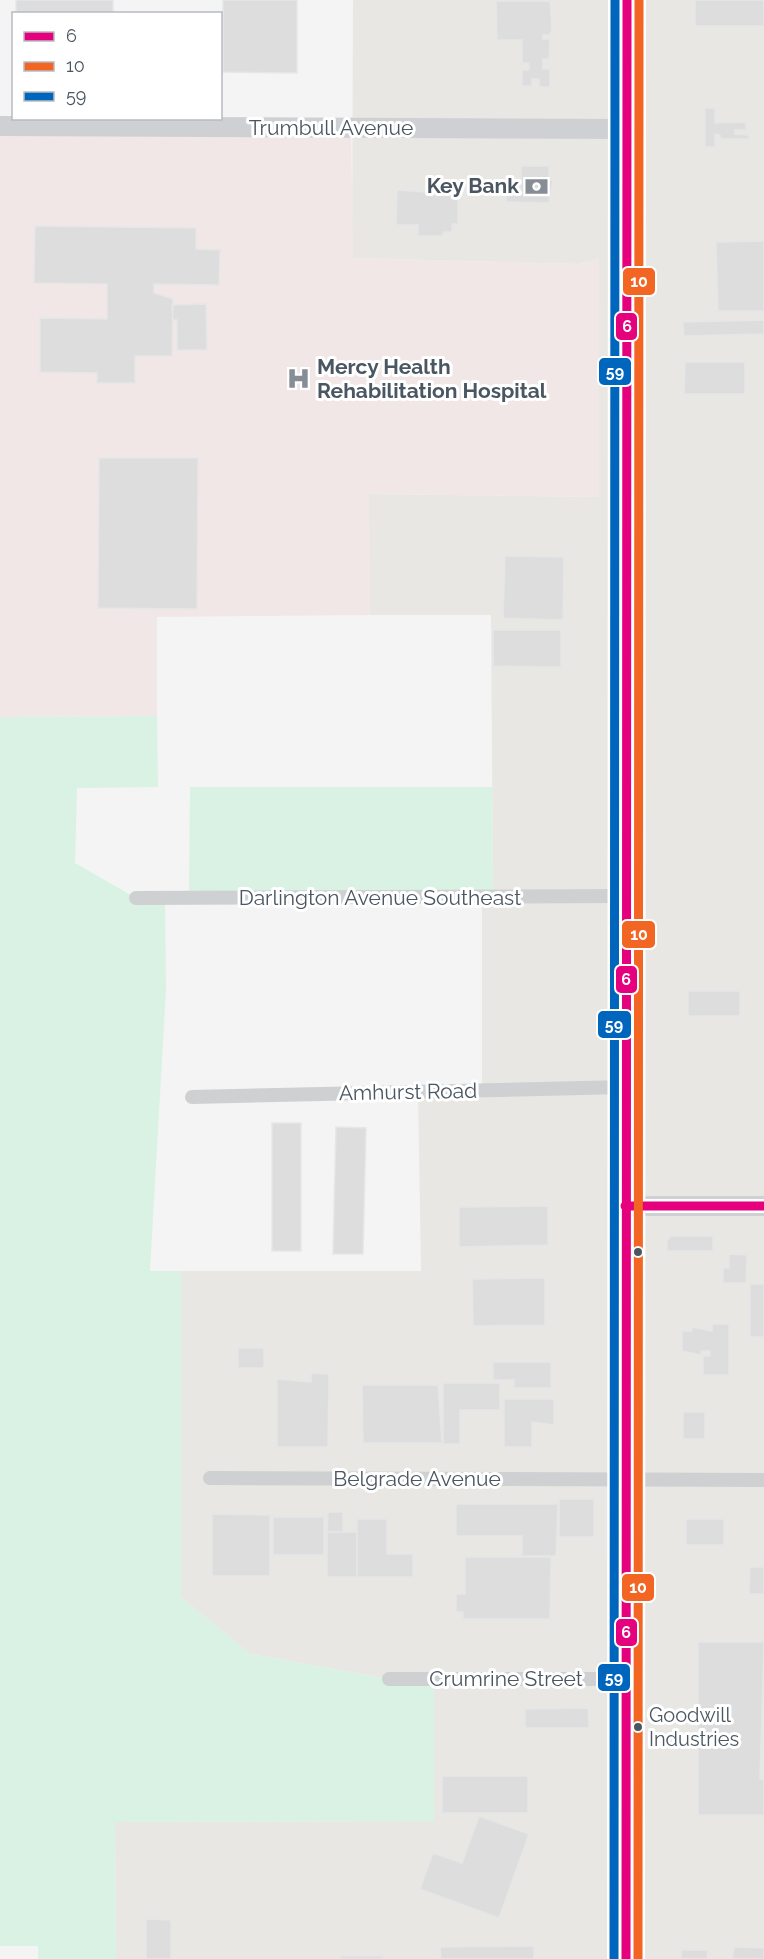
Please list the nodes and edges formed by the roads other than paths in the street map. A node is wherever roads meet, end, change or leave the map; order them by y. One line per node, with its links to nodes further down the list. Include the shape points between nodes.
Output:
1 (627, 0): 3 (main road)
2 (0, 126): 3 (main road, Trumbull Avenue)
3 (627, 129): 4 (main road)
4 (625, 896): 5 (street, Darlington Avenue Southeast); 6 (main road)
5 (136, 898)
6 (625, 1087): 7 (street, Amhurst Road); 8 (main road)
7 (192, 1097)
8 (625, 1206): 9 (main road); 11 (main road)
9 (764, 1206)
10 (210, 1478): 11 (street, Belgrade Avenue)
11 (624, 1480): 12 (street, Belgrade Avenue); 14 (main road)
12 (764, 1480)
13 (389, 1679): 14 (street, Crumrine Street)
14 (624, 1679): 15 (main road)
15 (626, 1959)

